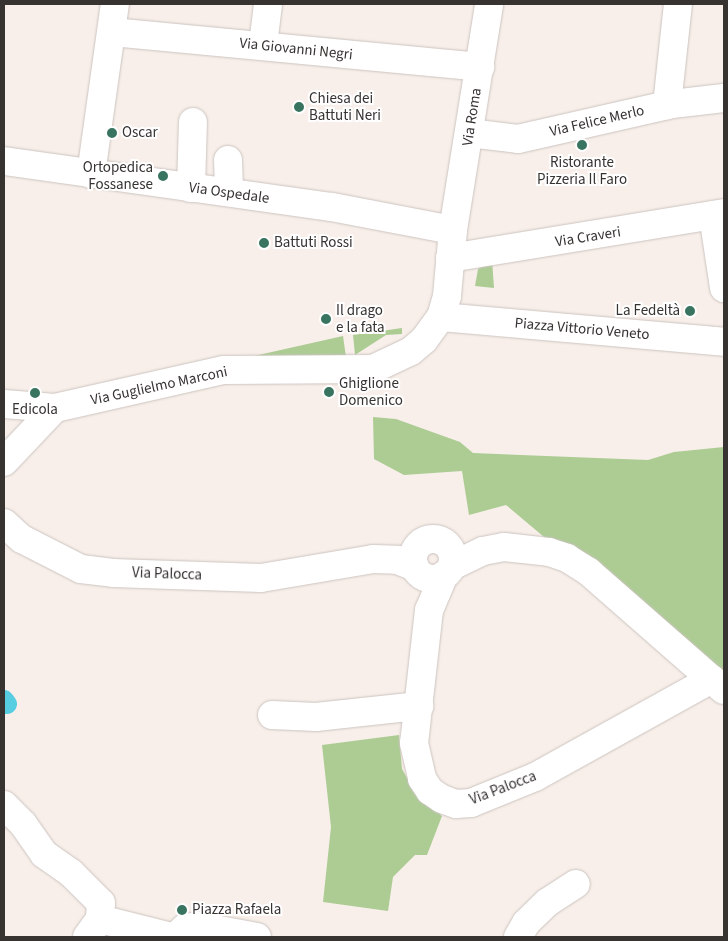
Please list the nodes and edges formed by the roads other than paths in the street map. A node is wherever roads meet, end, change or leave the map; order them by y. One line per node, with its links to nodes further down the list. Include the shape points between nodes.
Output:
1 (115, 4): 5 (street)
2 (268, 4): 6 (street)
3 (489, 4): 7 (street, Via Roma)
4 (678, 4): 9 (street)
5 (112, 32): 6 (street, Via Giovanni Negri); 14 (street)
6 (263, 45): 7 (street, Via Giovanni Negri)
7 (480, 67): 11 (street, Via Roma)
8 (724, 98): 9 (street, Via Felice Merlo)
9 (667, 105): 11 (street, Via Felice Merlo, via 518,139)
10 (193, 122): 15 (street)
11 (469, 133): 18 (street, Via Roma)
12 (228, 160): 16 (street)
13 (4, 161): 14 (street, Via Ospedale)
14 (90, 174): 15 (street, Via Ospedale)
15 (191, 188): 16 (street, Via Ospedale)
16 (229, 192): 18 (street, Via Ospedale)
17 (718, 214): 19 (street, Via Craveri); 20 (street)
18 (453, 230): 19 (street, Via Guglielmo Marconi)
19 (450, 258): 21 (street, Via Guglielmo Marconi, via 447,296)
20 (724, 288)
21 (440, 317): 22 (street, Piazza Vittorio Veneto); 24 (street, Via Guglielmo Marconi, via 411,351 372,369 224,370)
22 (724, 342)
23 (4, 404): 24 (street, Via Guglielmo Marconi)
24 (55, 408): 25 (street)
25 (4, 462)
26 (4, 523): 27 (street, Via Palocca, via 22,539 80,569 113,573 261,578 372,559 394,549)
27 (433, 562): 28 (street, Via Palocca, via 504,547 549,552 580,565); 29 (street, Via Palocca)
28 (718, 684): 29 (street, Via Palocca, via 534,777 471,803 456,804 442,799 430,791 422,779 414,744)
29 (418, 706): 30 (street, via 316,717)
30 (272, 715)
31 (4, 806): 33 (street, via 23,824 44,854 94,893 101,904)
32 (576, 884): 36 (street, via 548,902 526,923)
33 (94, 928): 34 (street)
34 (173, 937): 35 (street, via 185,928 198,926)
35 (257, 937)
36 (518, 937)

